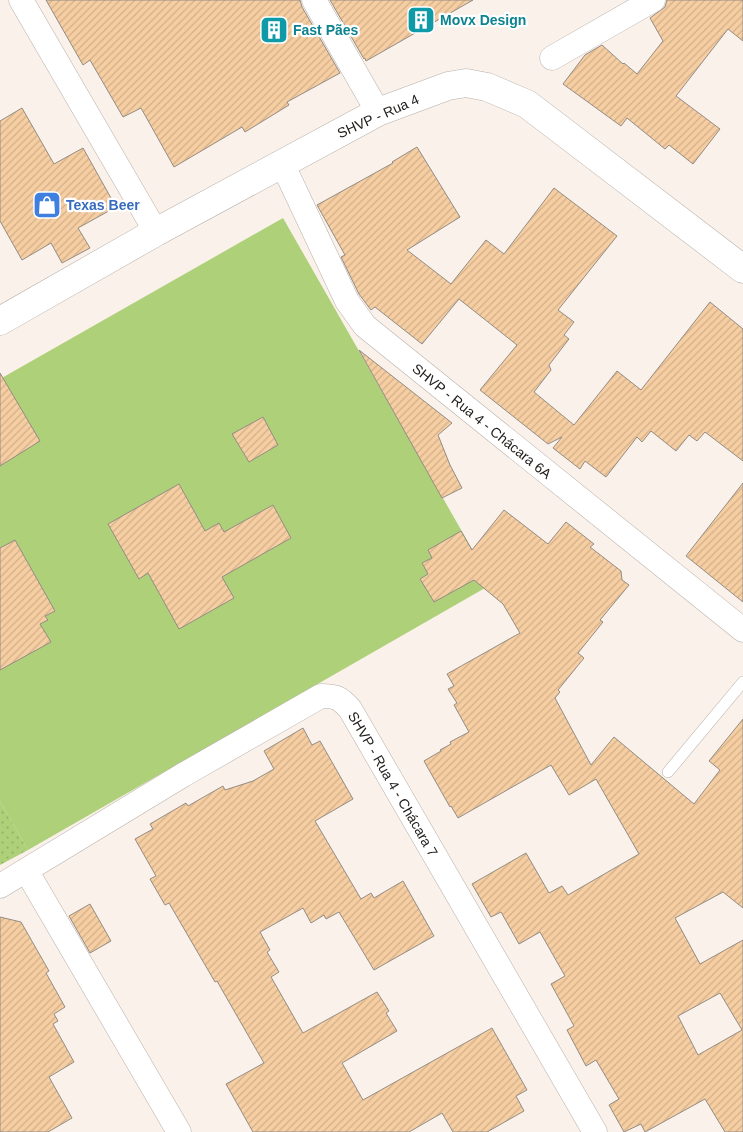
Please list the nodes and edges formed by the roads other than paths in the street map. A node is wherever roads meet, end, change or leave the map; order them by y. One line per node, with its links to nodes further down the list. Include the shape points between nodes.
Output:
1 (21, 0): 7 (street)
2 (314, 0): 5 (street)
3 (653, 0): 4 (street)
4 (552, 58)
5 (378, 112): 6 (street, SHVP - Rua 4); 8 (street, SHVP - Rua 4, via 448,86 466,83 488,87 527,104)
6 (282, 163): 7 (street, SHVP - Rua 4); 10 (street, SHVP - Rua 4 - Chácara 6A, via 346,301 365,326)
7 (156, 232): 9 (street, SHVP - Rua 4)
8 (743, 269)
9 (0, 322)
10 (743, 630)
11 (743, 682): 12 (lane)
12 (668, 772)
13 (26, 870): 14 (street, SHVP - Rua 4 - Chácara 7); 15 (street); 16 (street, SHVP - Rua 4 - Chácara 7, via 321,696 334,696 350,709)
14 (0, 886)
15 (179, 1132)
16 (594, 1132)

